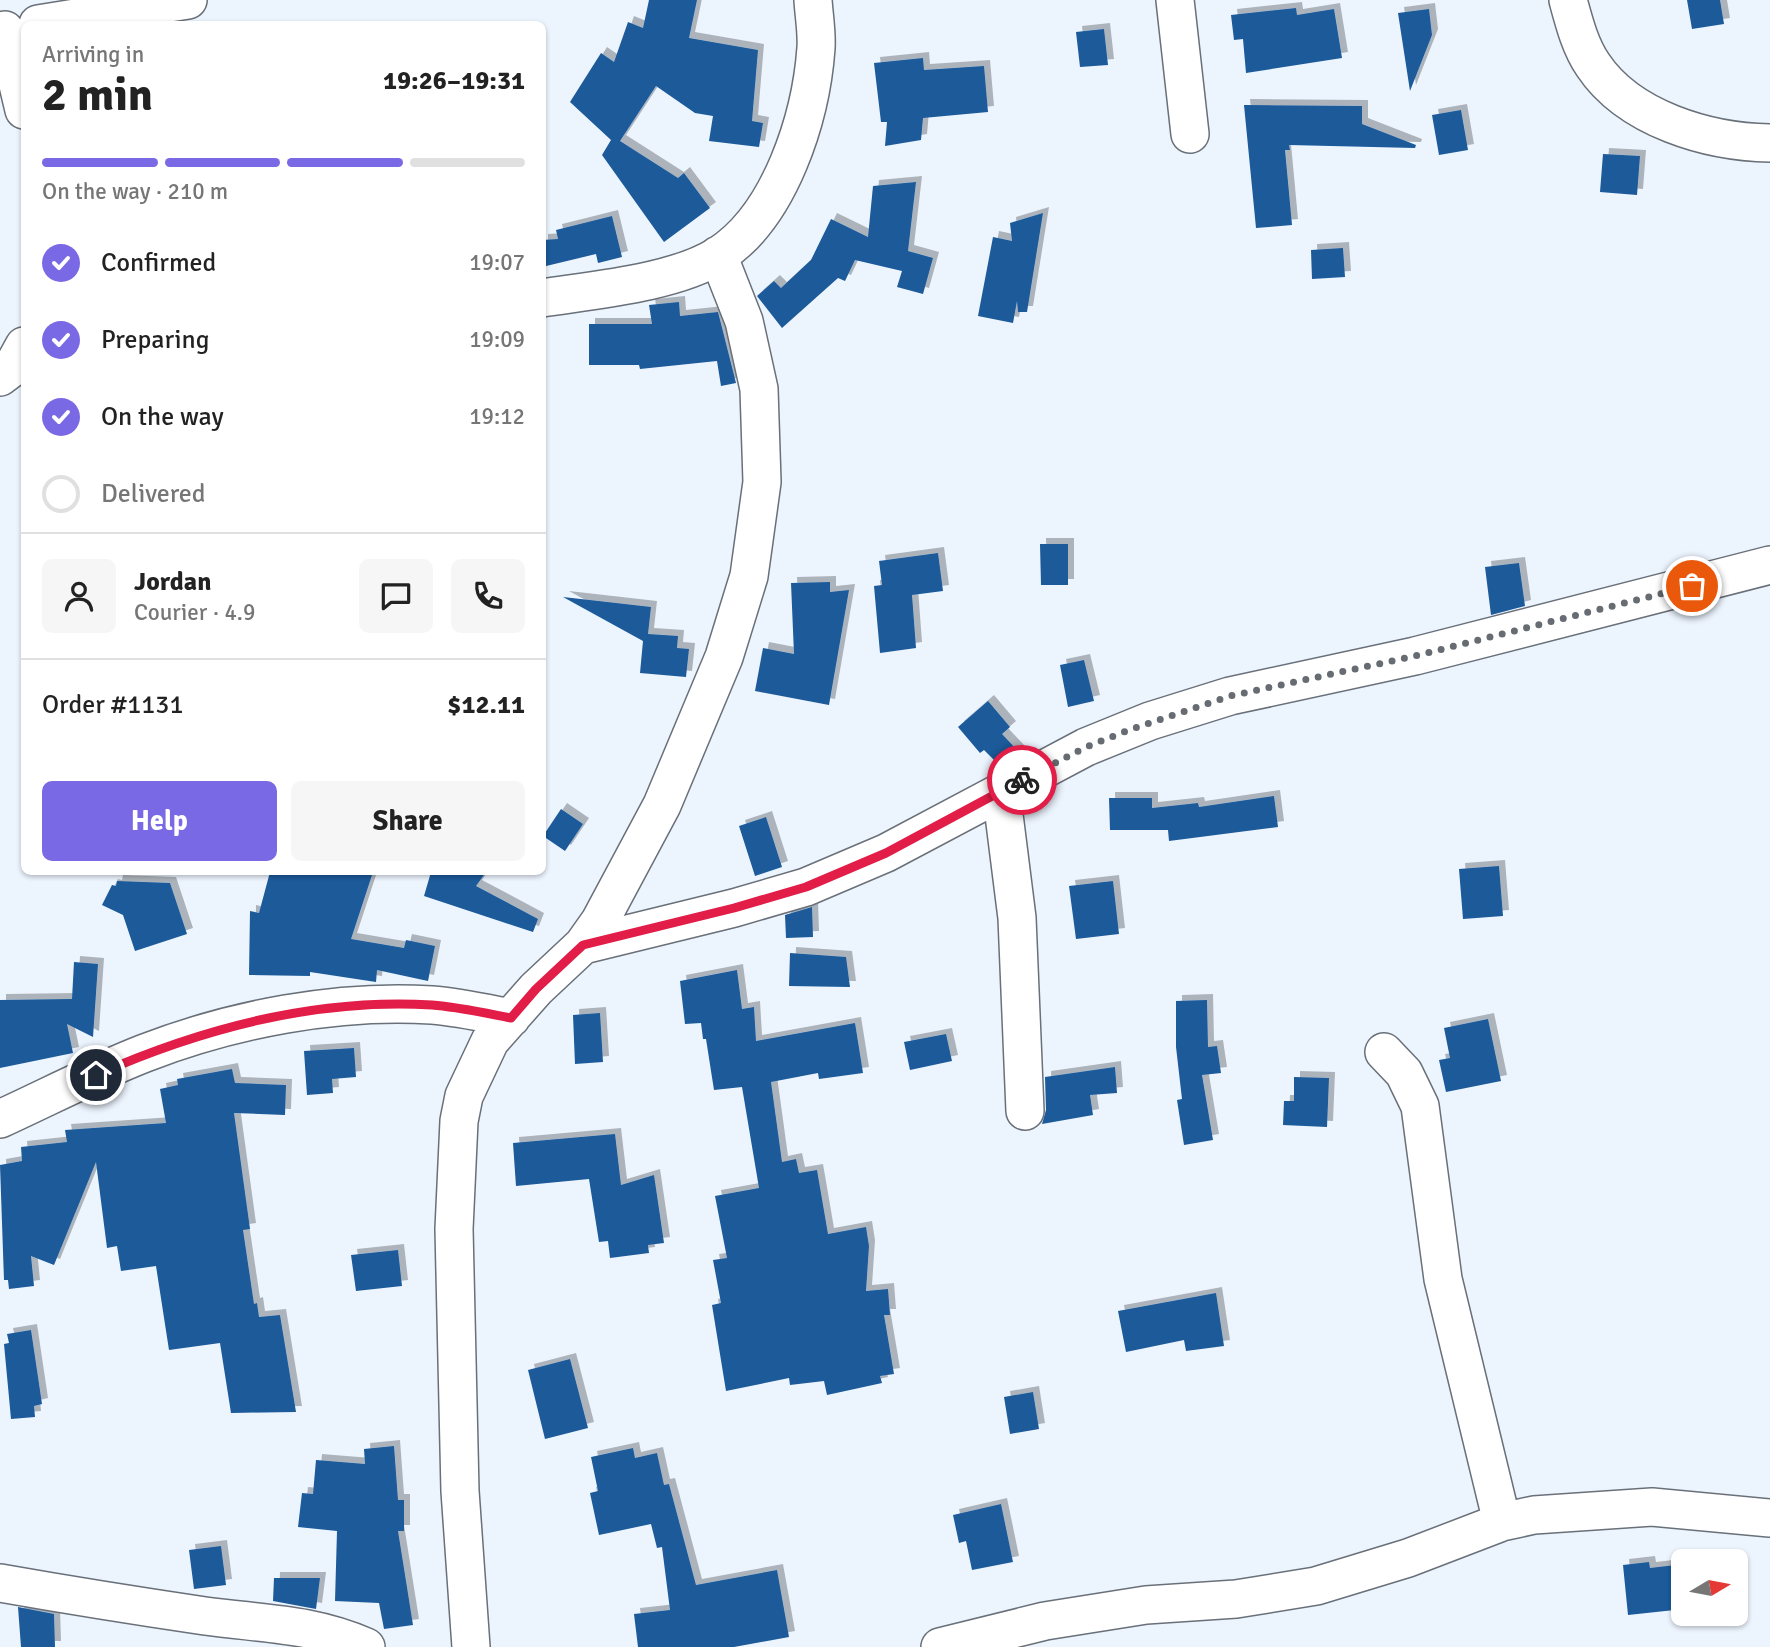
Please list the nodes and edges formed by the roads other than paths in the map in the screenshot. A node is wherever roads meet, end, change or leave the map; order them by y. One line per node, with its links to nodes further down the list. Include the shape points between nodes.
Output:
1 (188, 0): 5 (street)
2 (813, 0): 10 (street, via 816,47 809,98 793,153 761,217)
3 (1175, 0): 8 (street)
4 (1568, 0): 9 (street, via 1577,34 1612,89 1663,120 1714,138)
5 (60, 21)
6 (17, 28): 7 (street)
7 (21, 75)
8 (1190, 134)
9 (1770, 143)
10 (718, 255): 11 (street, via 657,279); 16 (street, via 744,321 759,389 762,482 749,576 724,657 662,805)
11 (546, 297)
12 (21, 352): 13 (street, via 12,368)
13 (0, 377)
14 (1770, 565): 15 (street, via 1415,656 1230,696 1086,747)
15 (1001, 791): 16 (street, via 886,853 806,887); 19 (street, via 1017,918)
16 (583, 945): 17 (street)
17 (511, 1018): 20 (street, via 432,1005 354,1007 291,1015 212,1031 145,1054); 25 (street, via 490,1041 464,1096 456,1151 460,1491)
18 (1384, 1052): 22 (street, via 1404,1073 1420,1106 1443,1279)
19 (1025, 1111)
20 (0, 1119)
21 (1770, 1518): 22 (street, via 1652,1507 1574,1511)
22 (1502, 1522): 26 (street, via 1316,1586 1058,1619)
23 (0, 1583): 24 (street, via 193,1614 305,1626)
24 (366, 1647)
25 (471, 1647)
26 (940, 1647)

